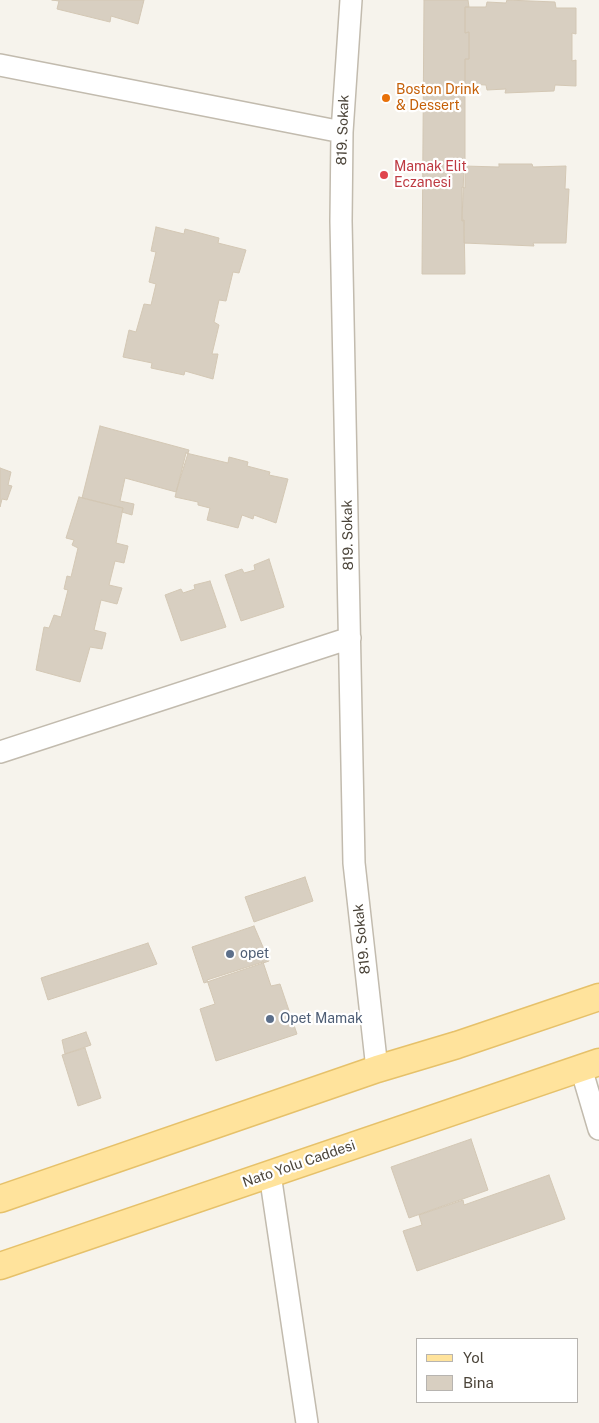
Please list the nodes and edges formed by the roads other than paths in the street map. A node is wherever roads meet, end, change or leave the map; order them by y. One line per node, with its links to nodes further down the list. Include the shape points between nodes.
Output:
1 (351, 0): 3 (street, 819. Sokak)
2 (0, 65): 3 (street)
3 (342, 132): 4 (street, 819. Sokak)
4 (350, 638): 5 (street); 8 (street, 819. Sokak, via 354,864)
5 (0, 752)
6 (599, 997): 8 (main road)
7 (590, 1065): 9 (street); 10 (main road, Nato Yolu Caddesi)
8 (377, 1069): 11 (main road)
9 (599, 1129)
10 (270, 1174): 12 (main road, Nato Yolu Caddesi); 13 (street)
11 (0, 1199)
12 (0, 1266)
13 (307, 1423)

